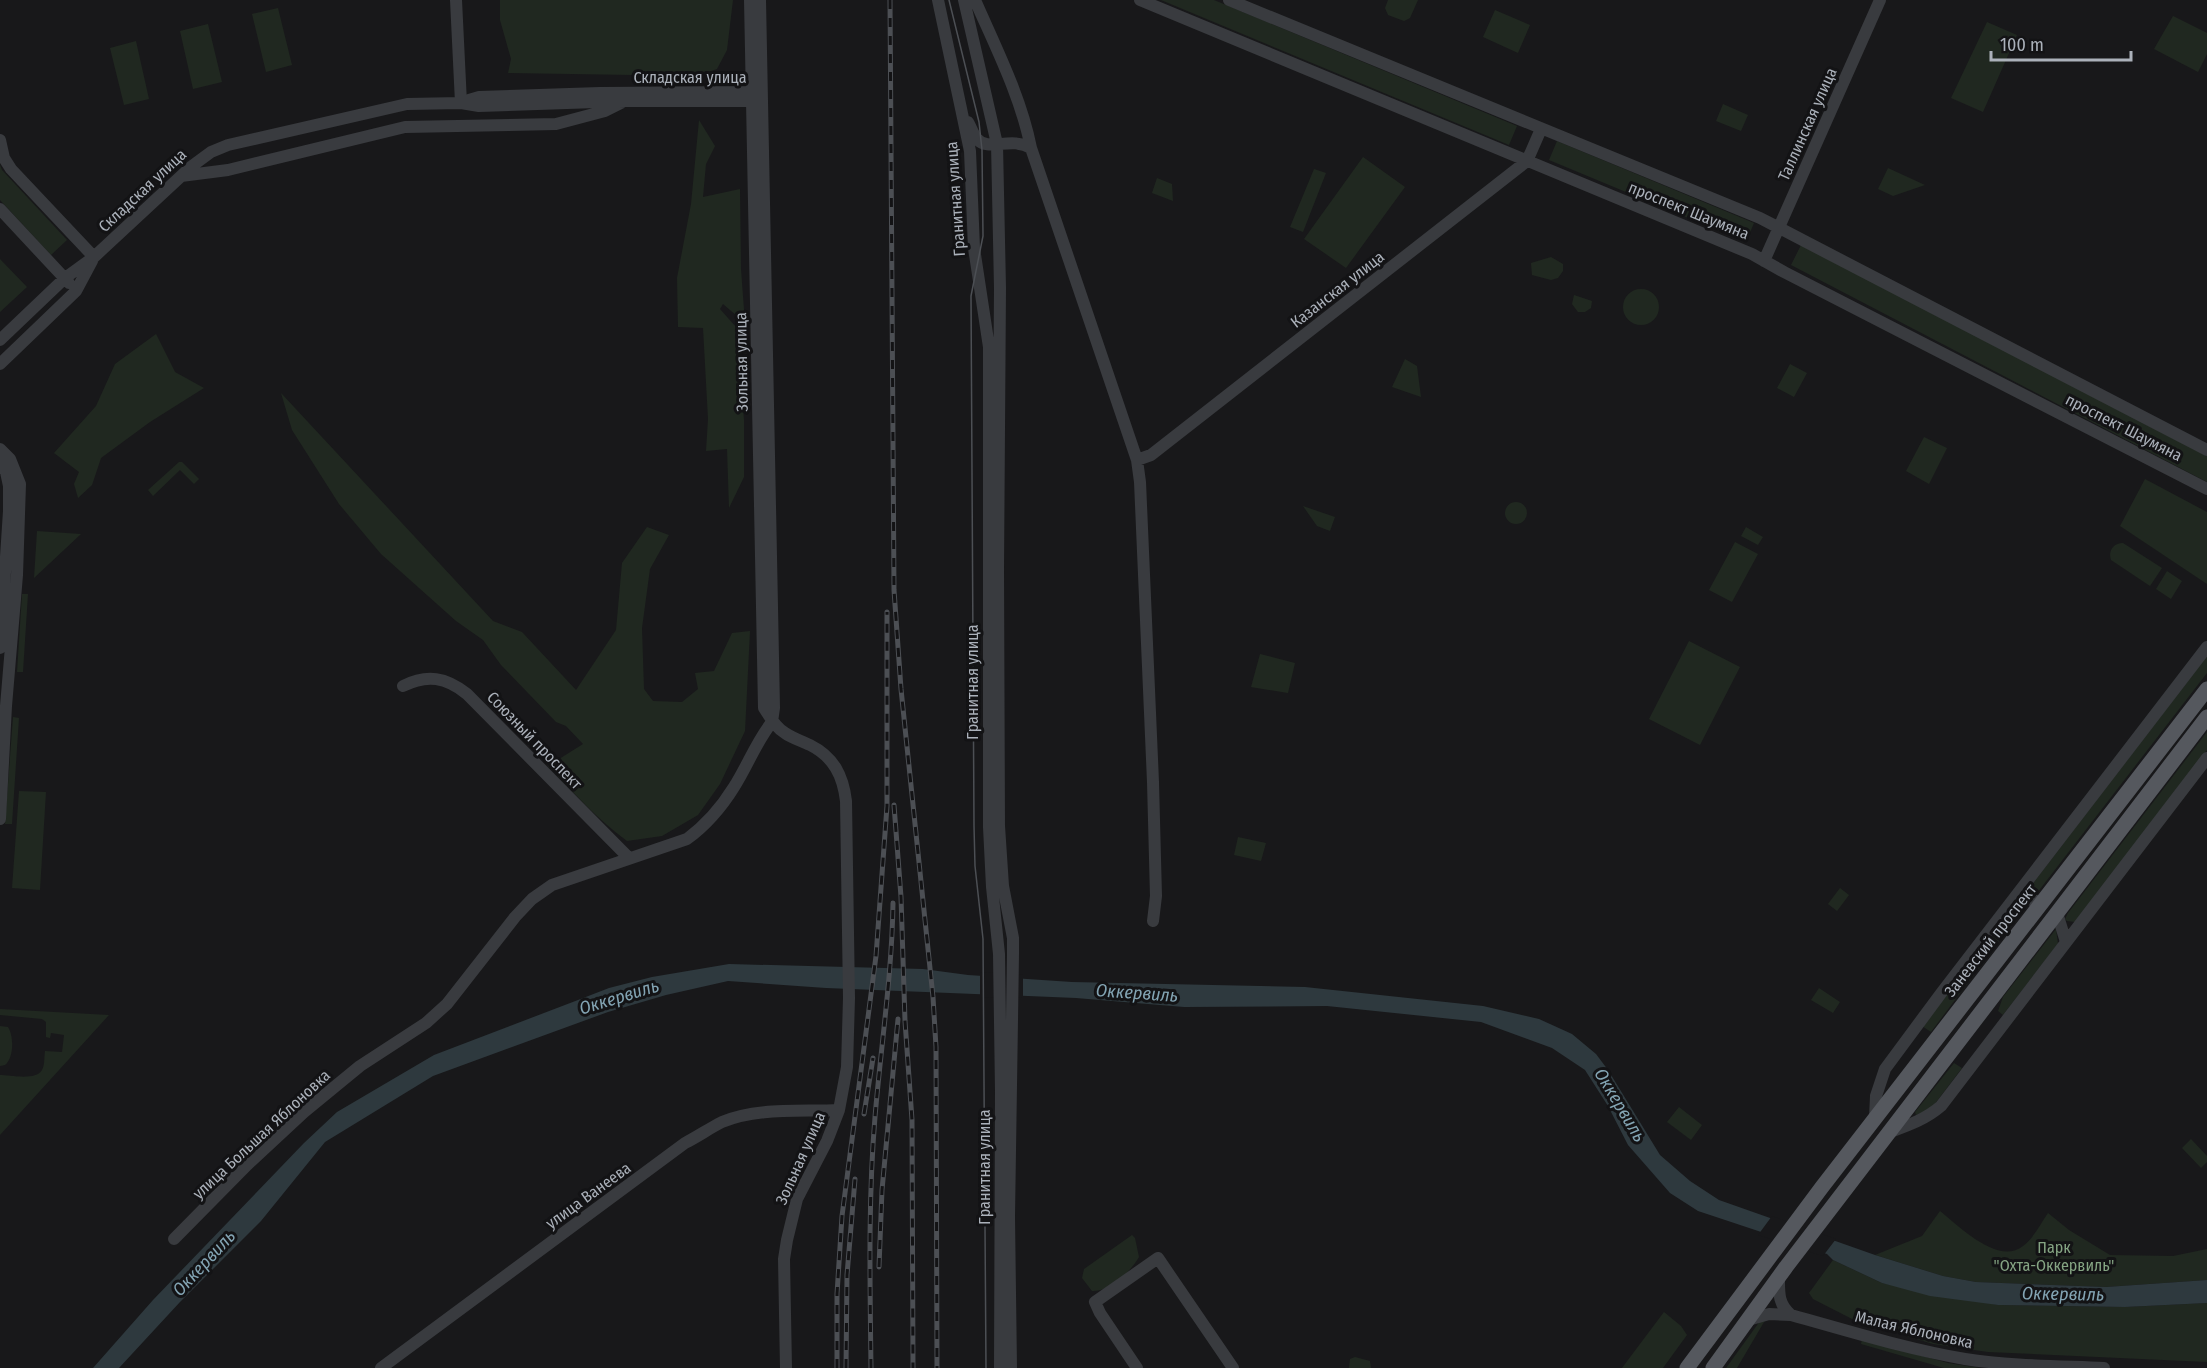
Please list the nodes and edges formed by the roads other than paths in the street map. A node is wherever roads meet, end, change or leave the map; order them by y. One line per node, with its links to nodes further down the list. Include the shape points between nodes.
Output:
1 (456, 0): 12 (street)
2 (750, 0): 10 (street, Зольная улица)
3 (760, 0): 10 (street, Зольная улица)
4 (938, 0): 13 (street, Гранитная улица)
5 (964, 0): 16 (street, Гранитная улица)
6 (975, 0): 17 (street, via 1002,61)
7 (1140, 0): 18 (street, проспект Шаумяна)
8 (1229, 0): 14 (street, проспект Шаумяна)
9 (1880, 0): 21 (street, Таллинская улица)
10 (755, 97): 11 (street, Складская улица); 12 (street, Складская улица, via 479,97); 39 (street, Зольная улица, via 764,708)
11 (626, 101): 12 (street, Складская улица, via 479,106); 19 (street, via 556,124 405,127 228,170)
12 (461, 103): 19 (street, Складская улица, via 407,104 228,145 211,152)
13 (963, 112): 16 (street, via 976,138 987,145); 48 (street, Гранитная улица, via 970,159 974,248 989,347 989,827)
14 (1541, 129): 18 (street, Казанская улица); 21 (street, проспект Шаумяна)
15 (0, 140): 22 (street, via 11,170)
16 (997, 144): 17 (street, via 1018,142); 48 (street, Гранитная улица, via 999,826 1013,954)
17 (1031, 148): 30 (street)
18 (1527, 161): 23 (street, проспект Шаумяна); 30 (street, Казанская улица, via 1151,454)
19 (181, 176): 22 (street, Складская улица)
20 (0, 209): 24 (street)
21 (1779, 228): 23 (street, Таллинская улица); 29 (street, проспект Шаумяна)
22 (94, 257): 24 (street, Складская улица); 25 (street, Складская улица)
23 (1764, 261): 32 (street, проспект Шаумяна)
24 (64, 278): 25 (street); 26 (street, Складская улица)
25 (76, 291): 27 (street, Складская улица)
26 (0, 340)
27 (0, 364)
28 (0, 448): 31 (street, via 9,459)
29 (2207, 450)
30 (1137, 460): 46 (street, via 1153,782)
31 (7, 468): 33 (street, via 9,511); 41 (street, via 20,484)
32 (2207, 489)
33 (2, 575): 35 (street)
34 (2207, 647): 43 (street)
35 (0, 648)
36 (403, 686): 42 (street, Союзный проспект, via 424,678 455,684)
37 (2207, 688): 44 (main road, Заневский проспект)
38 (2207, 717): 45 (main road)
39 (772, 722): 42 (street, улица Большая Яблоновка, via 735,785 706,824 687,839); 49 (street, Зольная улица, via 784,733 826,755 844,785 849,998 847,1067)
40 (2207, 758): 47 (street)
41 (0, 819)
42 (629, 858): 52 (street, улица Большая Яблоновка, via 552,885 532,898 447,1004 304,1112)
43 (2015, 897): 44 (street); 50 (street, via 1885,1069 1876,1096)
44 (2042, 902): 50 (main road, Заневский проспект)
45 (2057, 913): 47 (street); 51 (main road)
46 (1153, 921)
47 (2066, 942): 51 (street, via 1941,1106 1917,1122)
48 (1007, 1023): 58 (street, Гранитная улица); 59 (street, Гранитная улица)
49 (839, 1110): 56 (street, улица Ванеева, via 768,1112 722,1122 676,1150); 57 (street, Зольная улица, via 797,1198 787,1240)
50 (1875, 1119): 62 (main road, Заневский проспект)
51 (1890, 1132): 53 (main road)
52 (174, 1239)
53 (1783, 1272): 54 (street, via 1780,1300); 55 (main road)
54 (1791, 1315): 55 (street, Малая Яблоновка, via 1769,1314); 64 (street, Малая Яблоновка, via 1957,1358)
55 (1748, 1320): 63 (main road)
56 (381, 1368)
57 (786, 1368)
58 (1000, 1368)
59 (1011, 1368)
60 (1137, 1368): 61 (street, via 1097,1308 1158,1258)
61 (1233, 1368)
62 (1687, 1368)
63 (1713, 1368)
64 (2104, 1368)

